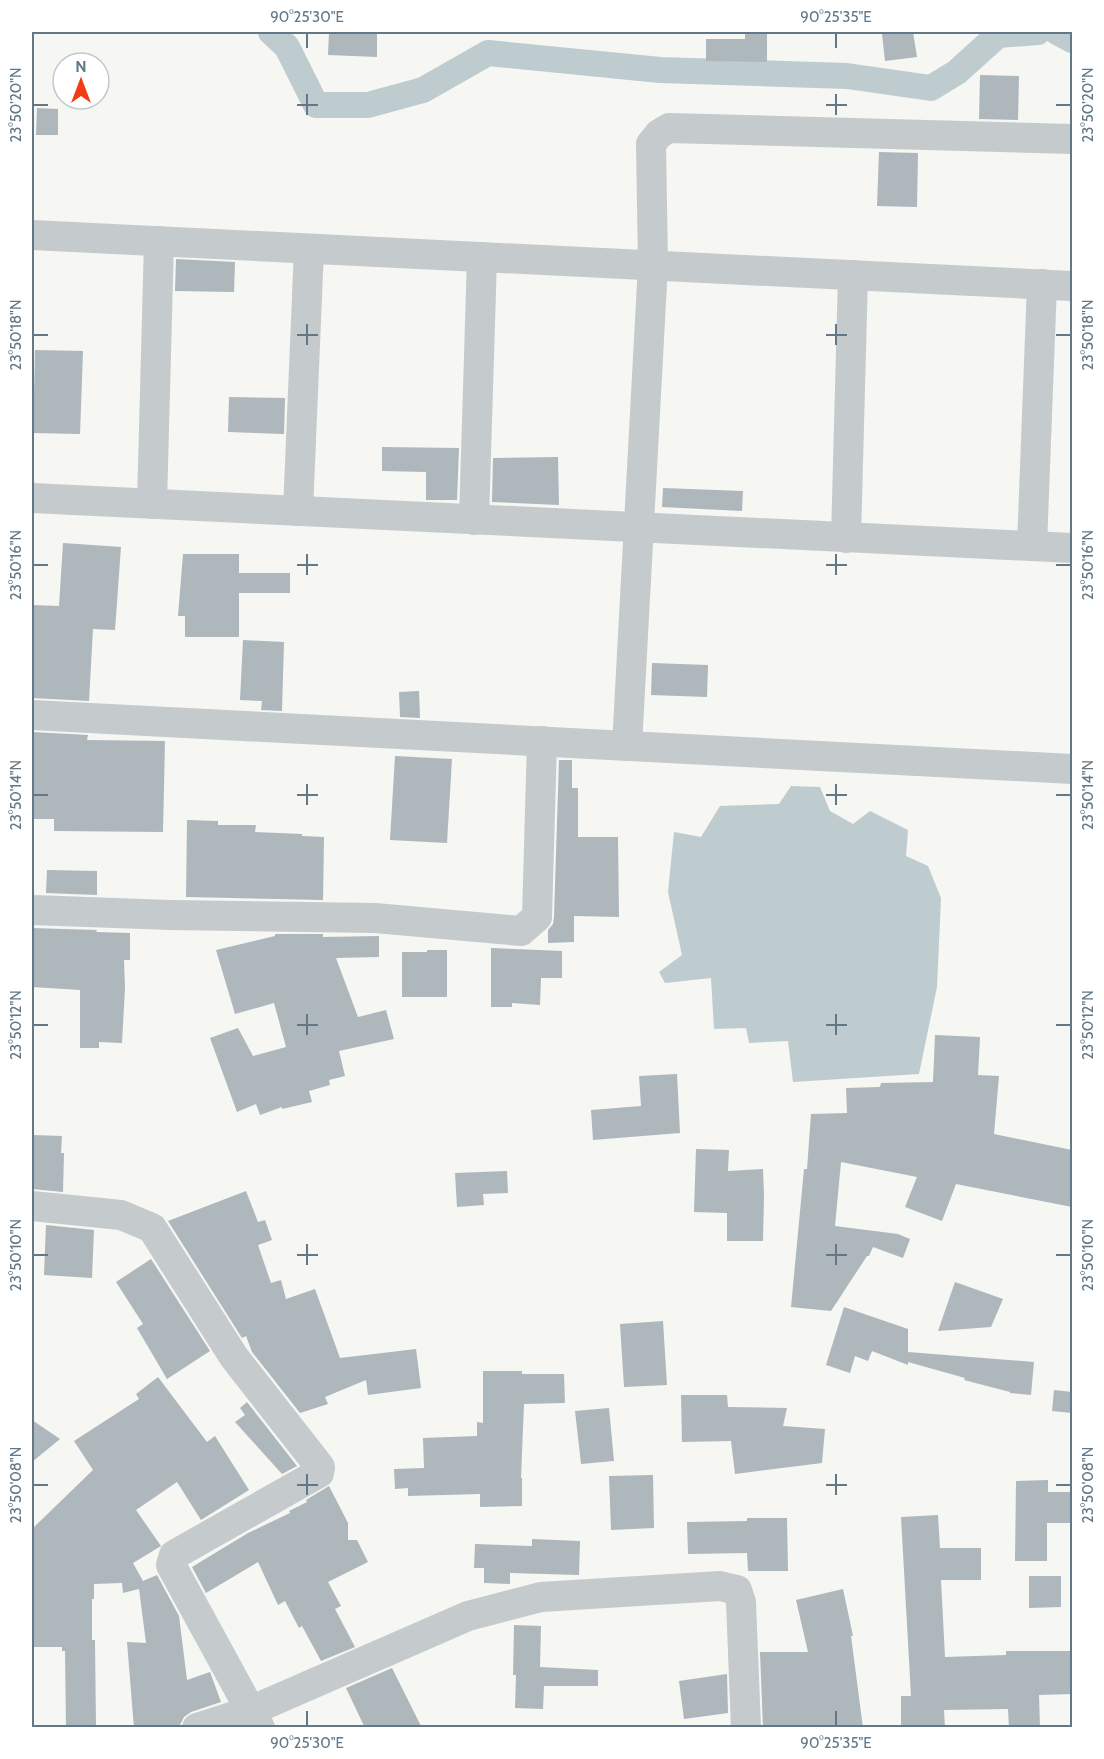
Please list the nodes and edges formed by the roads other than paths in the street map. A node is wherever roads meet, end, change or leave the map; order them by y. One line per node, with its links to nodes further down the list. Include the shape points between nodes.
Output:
1 (1072, 139): 6 (street, via 669,128 651,144)
2 (32, 235): 3 (street)
3 (159, 241): 4 (street); 11 (street)
4 (309, 249): 5 (street); 12 (street)
5 (482, 257): 6 (street); 13 (street)
6 (653, 265): 7 (street); 14 (street)
7 (853, 275): 8 (street); 15 (street)
8 (1042, 284): 9 (street); 16 (street)
9 (1072, 286)
10 (32, 498): 11 (street)
11 (152, 504): 12 (street)
12 (298, 511): 13 (street)
13 (474, 520): 14 (street)
14 (640, 528): 15 (street); 20 (street)
15 (846, 538): 16 (street)
16 (1032, 546): 17 (street)
17 (1072, 548)
18 (32, 715): 19 (street)
19 (542, 741): 20 (street); 22 (street, via 537,917 521,931 375,918)
20 (627, 746): 21 (street)
21 (1072, 769)
22 (32, 910)
23 (32, 1206): 24 (street, via 121,1215 152,1228 234,1357 320,1467 319,1473 174,1555 171,1565)
24 (255, 1719): 25 (street); 26 (street, via 468,1616 541,1597 720,1586 737,1590 741,1602)
25 (197, 1728)
26 (746, 1728)

